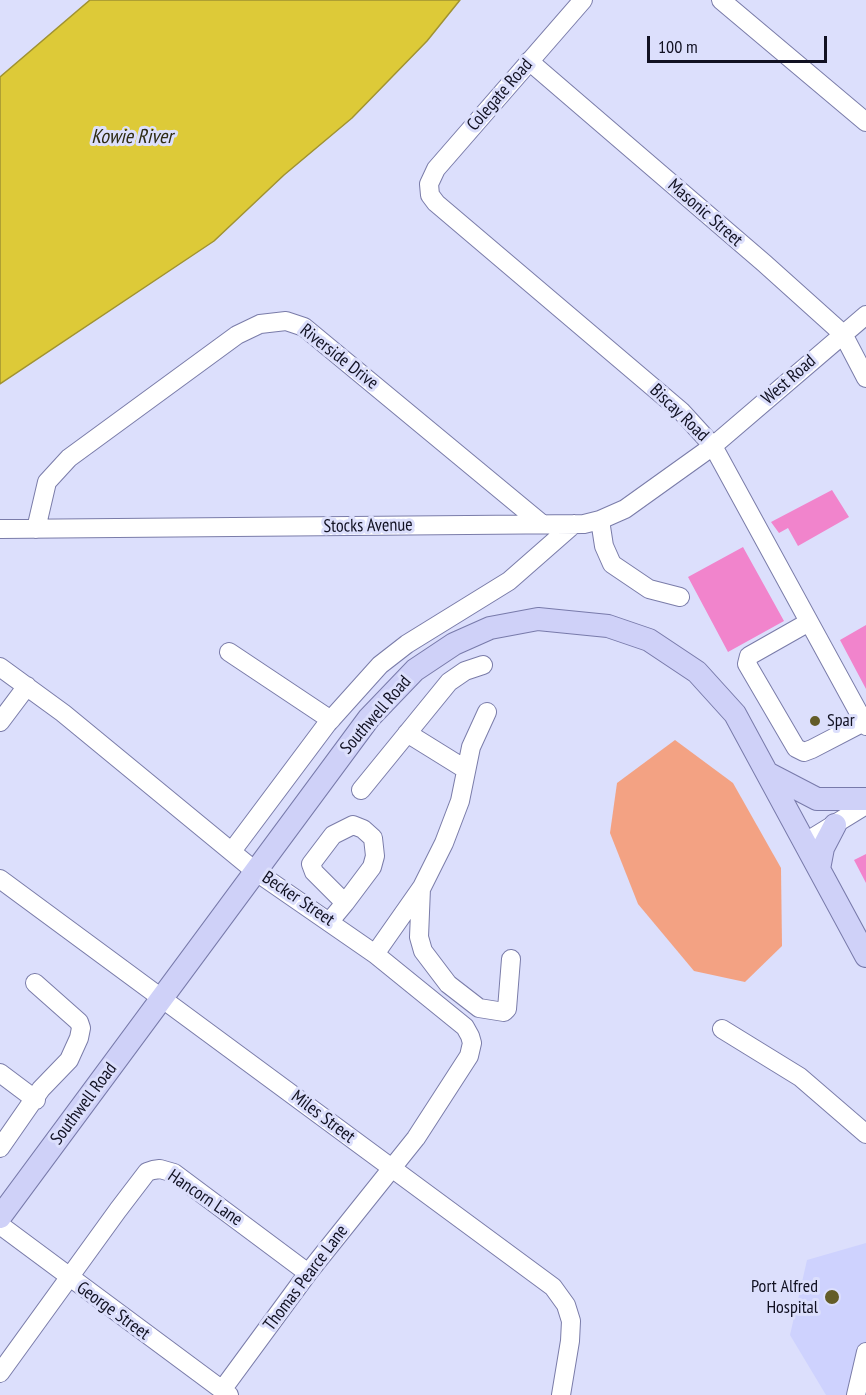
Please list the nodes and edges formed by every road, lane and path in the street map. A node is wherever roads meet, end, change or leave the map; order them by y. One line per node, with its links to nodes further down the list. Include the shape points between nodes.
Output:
1 (583, 0): 3 (street, Colegate Road)
2 (721, 0): 4 (street)
3 (529, 62): 5 (street, Colegate Road, via 436,169 429,184); 7 (street, Masonic Street)
4 (866, 122)
5 (430, 195): 9 (street, Biscay Road, via 681,411)
6 (866, 315): 7 (street, West Road)
7 (843, 334): 8 (street, Masonic Street); 9 (street, West Road)
8 (866, 378)
9 (713, 446): 10 (street, Stocks Avenue, via 625,509); 16 (street, Biscay Road)
10 (600, 520): 12 (street, Stocks Avenue); 15 (street, via 612,564 649,589)
11 (542, 524): 12 (street, Stocks Avenue); 14 (street, Stocks Avenue); 14 (street, Riverside Drive, via 304,327 286,321 261,324 237,335 69,458 46,482)
12 (574, 524): 22 (street, Southwell Road, via 509,581 380,665)
13 (0, 529): 14 (street, Stocks Avenue)
14 (36, 529)
15 (680, 597)
16 (809, 622): 24 (street, Biscay Road); 24 (street, via 749,656 747,664 796,748 804,752)
17 (229, 651): 22 (street)
18 (483, 665): 25 (street, via 449,682)
19 (0, 667): 20 (street, Becker Street)
20 (27, 686): 23 (street); 33 (street, Becker Street)
21 (487, 712): 26 (street)
22 (331, 720): 33 (street, Southwell Road)
23 (0, 722)
24 (865, 724)
25 (407, 733): 26 (street); 28 (street)
26 (465, 769): 37 (street, via 454,823)
27 (769, 774): 29 (main road, via 817,799); 32 (main road, Southwell Road); 35 (main road, Southwell Road, via 724,700 697,672 667,650 628,632 591,623 538,619 506,624 454,644 415,670 392,692)
28 (361, 790)
29 (866, 799)
30 (866, 805): 31 (street)
31 (835, 825): 32 (street); 34 (main road, via 823,848)
32 (804, 843): 34 (main road, Southwell Road)
33 (232, 851): 35 (street, Becker Street)
34 (819, 869): 41 (main road, Southwell Road)
35 (255, 871): 39 (street, Becker Street); 44 (main road, Southwell Road)
36 (0, 879): 44 (street, Miles Street)
37 (422, 887): 40 (street); 42 (street, via 423,951 448,984 479,1008 504,1012)
38 (345, 903): 39 (street)
39 (330, 921): 40 (street, Becker Street)
40 (375, 954): 50 (street, Becker Street, via 465,1027 472,1043 469,1056 416,1138)
41 (866, 956)
42 (511, 959)
43 (35, 983): 47 (street, via 73,1015 81,1028 73,1054)
44 (162, 998): 50 (street, Miles Street); 51 (main road, Southwell Road)
45 (722, 1029): 48 (street, via 800,1077)
46 (0, 1073): 47 (street)
47 (36, 1100): 49 (street)
48 (866, 1134)
49 (0, 1148)
50 (390, 1167): 53 (street, Thomas Pearce Lane); 58 (street, Miles Street, via 516,1258 560,1296 571,1321)
51 (0, 1217)
52 (0, 1225): 54 (street, George Street)
53 (308, 1273): 54 (street, Hancorn Lane, via 174,1173 160,1168 147,1172); 57 (street, Thomas Pearce Lane)
54 (70, 1279): 56 (street); 57 (street, George Street)
55 (866, 1352): 59 (street)
56 (0, 1374)
57 (225, 1393)
58 (561, 1395)
59 (856, 1395)

